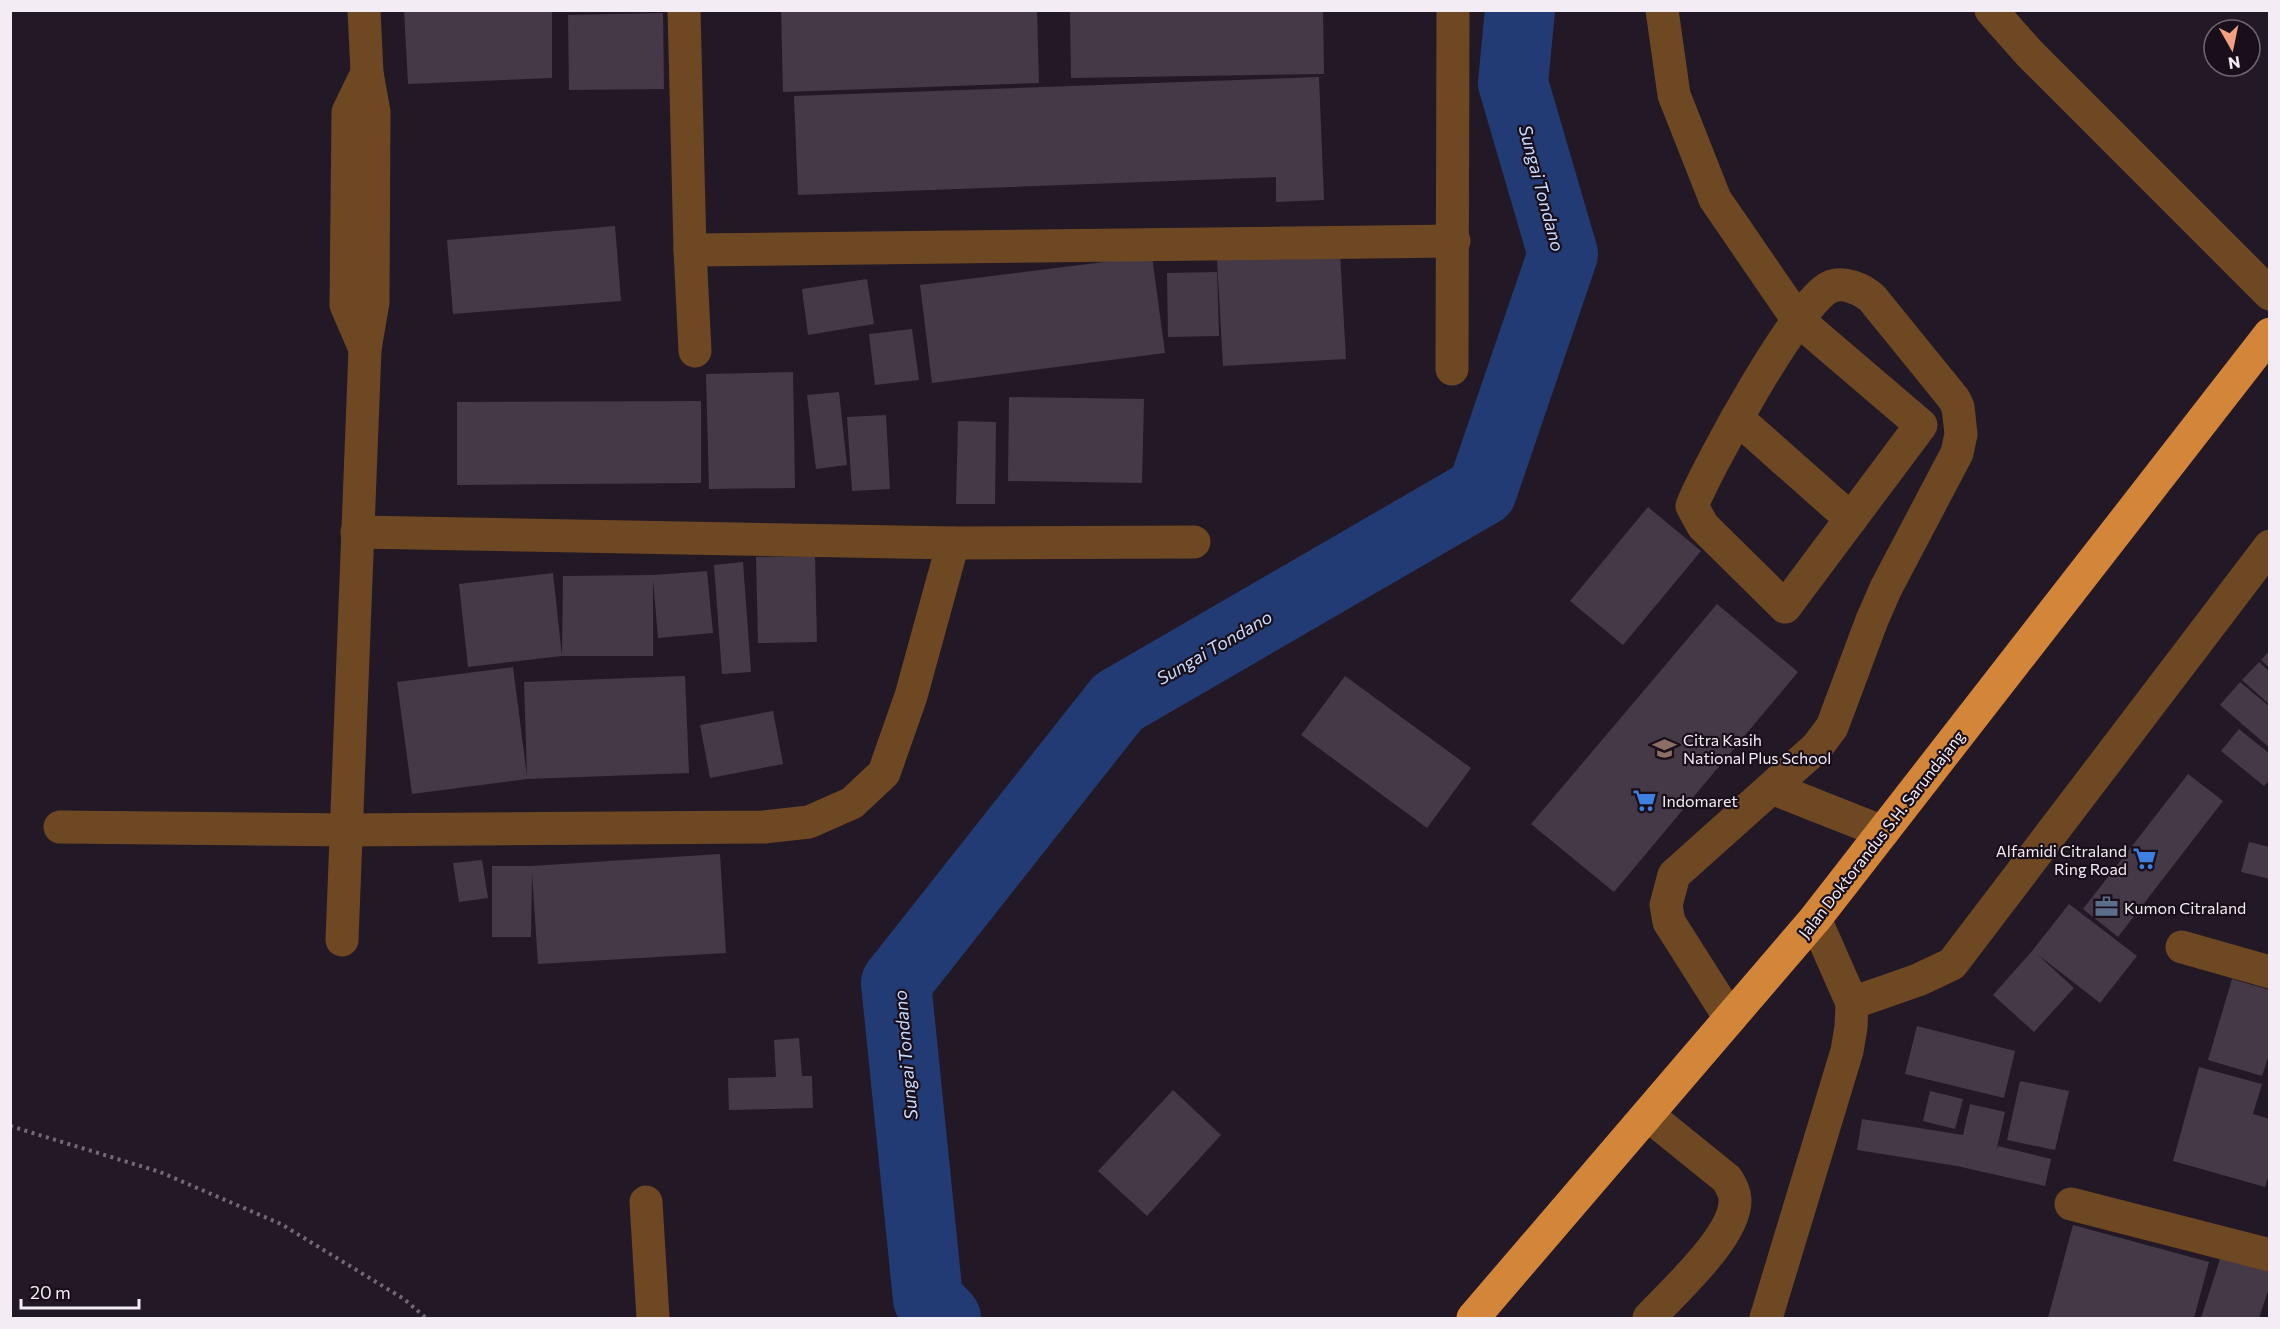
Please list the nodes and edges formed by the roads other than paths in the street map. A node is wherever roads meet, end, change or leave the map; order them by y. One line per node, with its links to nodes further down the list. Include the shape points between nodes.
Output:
1 (364, 10): 15 (street, via 367,73 348,112 346,305 364,348)
2 (684, 10): 7 (street)
3 (1453, 10): 6 (street)
4 (1662, 10): 9 (street, via 1674,95 1715,199)
5 (1991, 10): 8 (street, via 2030,54)
6 (1454, 241): 7 (street); 12 (street)
7 (690, 250): 11 (street)
8 (2270, 294)
9 (1798, 320): 13 (street); 14 (street, via 1921,425); 19 (street, via 1816,297 1830,287 1846,285 1865,292 1954,399 1961,434 1957,453 1872,620 1832,727 1817,747)
10 (2270, 334): 22 (highway, Jalan Doktorandus S.H. Sarundajang)
11 (695, 351)
12 (1452, 369)
13 (1737, 418): 14 (street); 14 (street, via 1692,506 1703,526 1785,607)
14 (1851, 519)
15 (357, 532): 17 (street); 21 (street)
16 (1194, 542): 17 (street)
17 (953, 543): 21 (street, via 911,696 884,773 852,803 809,822 764,827)
18 (2270, 546): 27 (street, via 1952,964)
19 (1772, 788): 22 (street); 28 (street, via 1674,876 1667,897 1669,922)
20 (60, 827): 21 (street)
21 (347, 830): 24 (street)
22 (1882, 832): 23 (highway, Jalan Doktorandus S.H. Sarundajang)
23 (1815, 919): 27 (street); 28 (highway, Jalan Doktorandus S.H. Sarundajang)
24 (342, 940)
25 (2182, 947): 26 (street)
26 (2270, 972)
27 (1852, 1003): 36 (street, via 1847,1052)
28 (1730, 1018): 29 (highway, Jalan Doktorandus S.H. Sarundajang)
29 (1648, 1115): 34 (highway, Jalan Doktorandus S.H. Sarundajang); 35 (street, via 1727,1179 1736,1201 1723,1238)
30 (646, 1202): 33 (street)
31 (2071, 1204): 32 (street)
32 (2270, 1255)
33 (653, 1318)
34 (1473, 1318)
35 (1649, 1318)
36 (1766, 1318)

